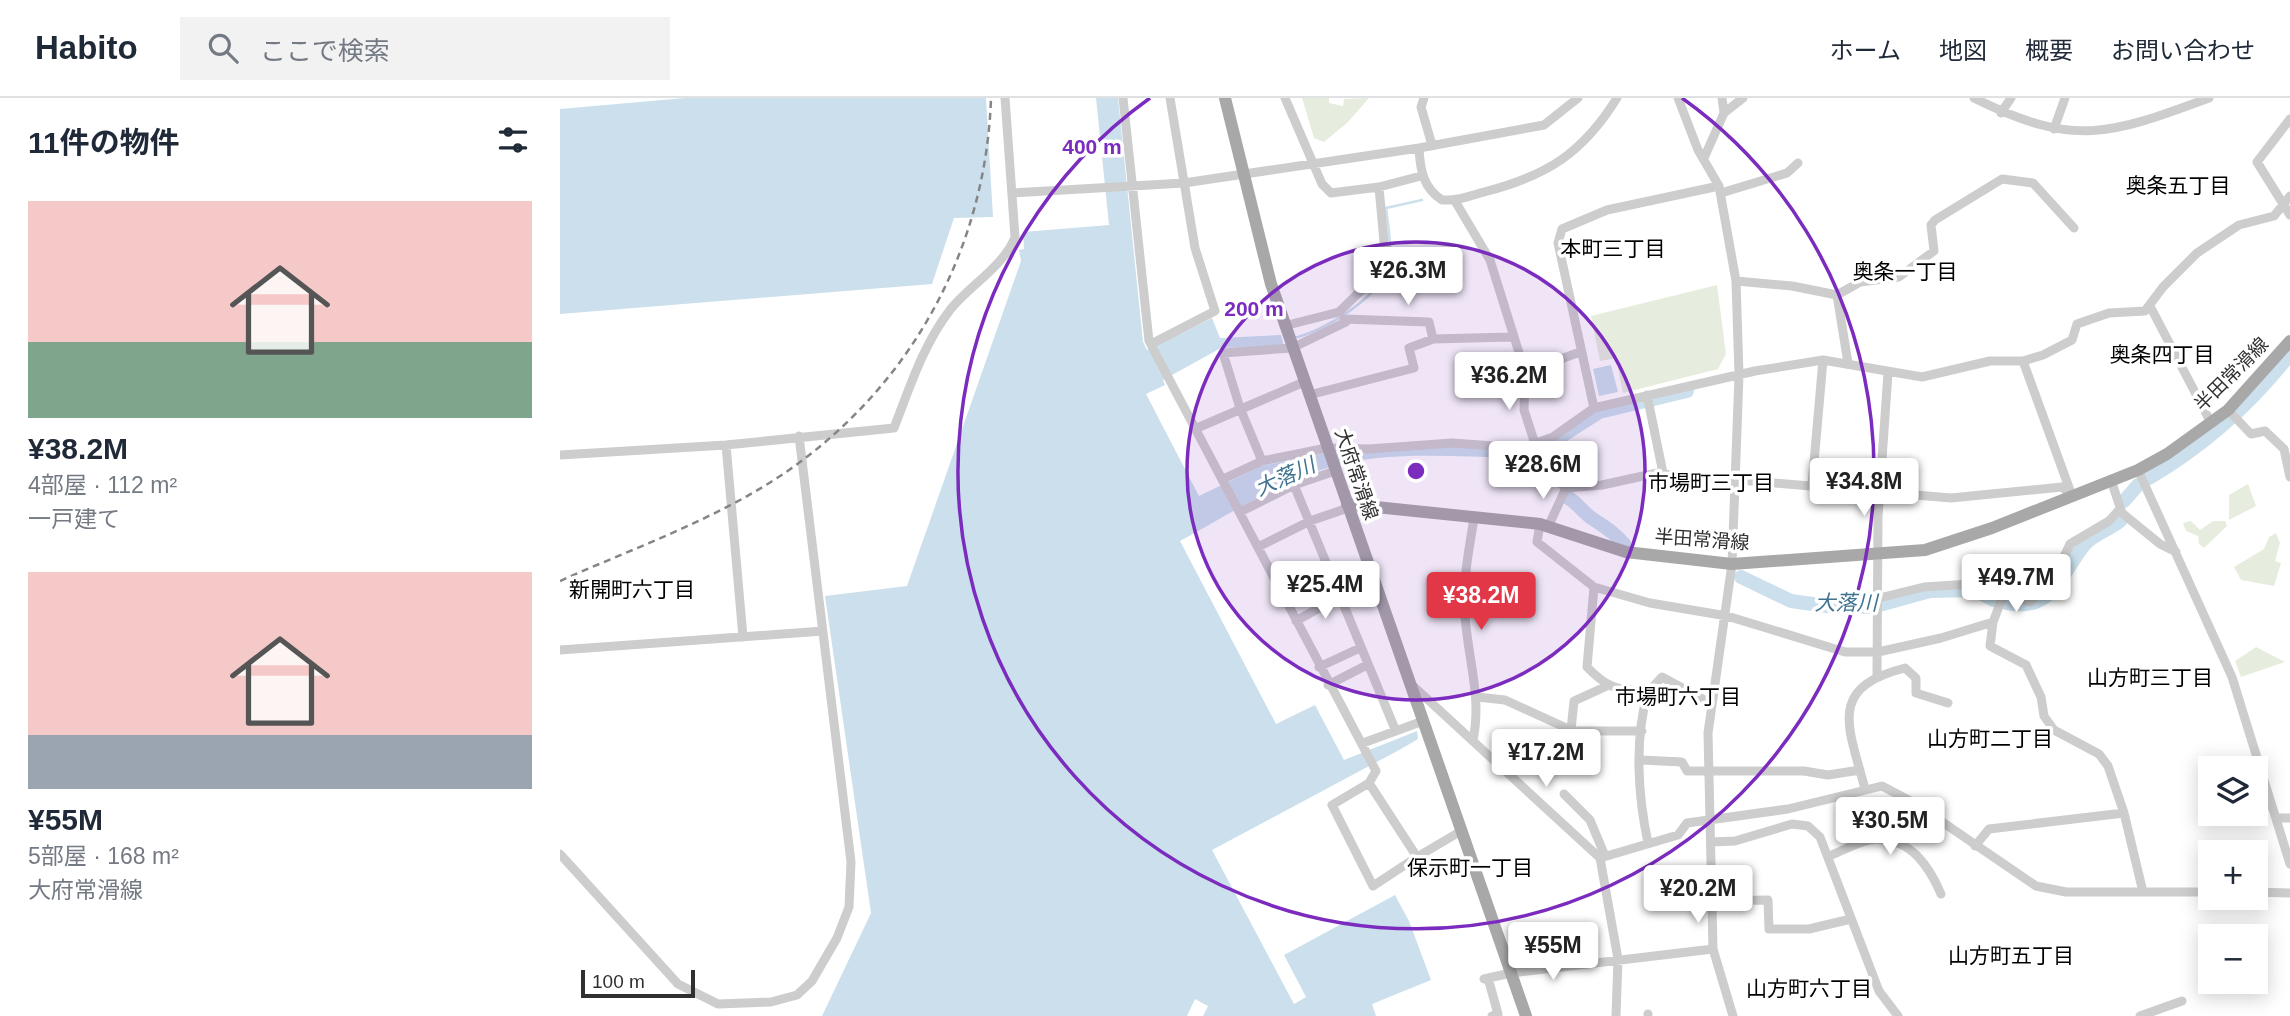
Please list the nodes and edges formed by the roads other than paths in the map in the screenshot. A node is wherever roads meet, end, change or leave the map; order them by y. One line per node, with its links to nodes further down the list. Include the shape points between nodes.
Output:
1 (1005, 98): 31 (street)
2 (1123, 98): 28 (street)
3 (1170, 98): 27 (street)
4 (1225, 98): 25 (main road, 大府常滑線)
5 (1285, 98): 24 (street)
6 (1424, 98): 20 (street, via 1421,107)
7 (1578, 98): 20 (street, via 1544,125)
8 (1618, 98): 33 (street, via 1561,163 1505,187)
9 (1678, 98): 22 (street)
10 (1722, 98): 16 (street)
11 (1743, 98): 16 (street)
12 (1974, 98): 17 (street)
13 (2011, 98): 17 (street)
14 (2065, 98): 19 (street)
15 (2209, 98): 19 (street, via 2132,126 2089,132)
16 (1724, 113): 22 (street)
17 (2001, 113): 19 (street)
18 (2290, 120): 34 (street, via 2257,162)
19 (2054, 129)
20 (1432, 145): 21 (street)
21 (1419, 148): 24 (street); 26 (street)
22 (1704, 158): 30 (street)
23 (1798, 163): 30 (street, via 1787,173)
24 (1316, 164): 25 (street); 29 (street, via 1322,184 1331,193)
25 (1241, 174): 27 (street); 42 (main road, 大府常滑線)
26 (1421, 176): 29 (street); 33 (street, via 1436,197)
27 (1184, 183): 28 (street); 45 (street, via 1195,248 1215,312)
28 (1130, 184): 31 (street); 45 (street, via 1149,341)
29 (1379, 187): 40 (street, via 1385,253 1381,271)
30 (1720, 190): 37 (street); 46 (street, via 1608,210 1562,229 1558,243)
31 (1013, 193): 61 (street, via 1012,245 947,314 923,352 894,428)
32 (2290, 196): 34 (street)
33 (1455, 201): 41 (street, via 1490,260)
34 (2283, 208): 35 (street); 39 (street, via 2266,220 2239,225 2206,247 2162,287)
35 (2290, 215)
36 (2074, 228): 38 (street, via 2033,183 2002,179 1935,220 1931,225 1934,251 1905,274 1860,282)
37 (1736, 281): 38 (street); 52 (street)
38 (1837, 295): 49 (street)
39 (2150, 306): 48 (street, via 2137,313 2109,313 2077,324 2072,340); 59 (street)
40 (1342, 317): 42 (street); 42 (street); 43 (street, via 1429,322)
41 (1512, 337): 43 (street); 50 (street)
42 (1289, 338): 53 (main road, 大府常滑線); 56 (street, via 1223,353)
43 (1433, 339): 54 (street, via 1409,348 1414,368)
44 (2290, 341): 58 (main road, 半田常滑線)
45 (1153, 344): 60 (street)
46 (1580, 352): 50 (street); 57 (street)
47 (1823, 360): 49 (street); 52 (street); 75 (street)
48 (2023, 361): 51 (street, via 1990,361 1922,377); 78 (street)
49 (1848, 363): 51 (street)
50 (1525, 372): 63 (street, via 1524,410)
51 (1888, 373): 77 (street)
52 (1739, 375): 55 (street); 72 (street)
53 (1304, 382): 54 (main road, 大府常滑線); 56 (street)
54 (1309, 395): 64 (main road, 大府常滑線)
55 (1647, 395): 57 (street); 69 (street)
56 (1240, 408): 60 (street); 66 (street)
57 (1594, 408): 63 (street)
58 (2233, 416): 59 (main road, 半田常滑線); 70 (street, via 2251,434 2265,431 2284,449)
59 (2211, 423): 68 (main road, 半田常滑線)
60 (1197, 428): 71 (street)
61 (799, 436): 62 (street); 97 (street)
62 (726, 445): 65 (street); 98 (street)
63 (1536, 448): 64 (street, via 1452,443); 76 (street, via 1544,469)
64 (1327, 450): 66 (street); 67 (main road, 大府常滑線)
65 (560, 455)
66 (1262, 461): 71 (street)
67 (1334, 469): 74 (street); 79 (main road, 大府常滑線)
68 (2138, 470): 73 (main road, 半田常滑線); 86 (street)
69 (1664, 473): 72 (street); 76 (street)
70 (2290, 477)
71 (1223, 478): 81 (street)
72 (1737, 479): 75 (street); 88 (street)
73 (2111, 480): 78 (main road, 半田常滑線); 80 (street)
74 (1294, 485): 81 (street); 83 (street)
75 (1812, 485): 77 (street)
76 (1566, 488): 84 (street)
77 (1881, 492): 78 (street, via 1951,498 2062,487); 87 (street)
78 (2071, 495): 87 (main road, 半田常滑線, via 1962,540)
79 (1347, 506): 82 (main road, 半田常滑線); 83 (street); 105 (main road, 大府常滑線)
80 (2120, 509): 86 (street, via 2138,528); 91 (street, via 2109,521 2070,544 2054,578 2030,602)
81 (1240, 512): 85 (street)
82 (1474, 517): 84 (main road, 半田常滑線); 109 (street, via 1464,611)
83 (1310, 521): 85 (street); 90 (street)
84 (1544, 525): 88 (main road, 半田常滑線, via 1626,552); 89 (street, via 1537,542)
85 (1258, 547): 95 (street)
86 (2176, 552): 126 (street, via 2232,677)
87 (1879, 555): 88 (main road, 半田常滑線); 93 (street)
88 (1732, 564): 94 (street)
89 (1594, 587): 94 (street, via 1650,603); 107 (street, via 1587,667)
90 (1339, 596): 95 (street); 99 (street)
91 (2003, 596): 93 (street, via 1970,584 1924,587); 96 (street)
92 (1859, 603): 93 (street)
93 (1878, 604): 101 (street)
94 (1727, 616): 101 (street, via 1833,650); 111 (street)
95 (1296, 621): 103 (street)
96 (1993, 622): 101 (street); 125 (street, via 1990,646 2026,665 2044,716 2054,730 2099,754 2108,766)
97 (823, 631): 98 (street); 134 (street, via 851,881 849,907 837,938 812,981 797,995 771,1002 718,1004 678,984)
98 (743, 637): 100 (street)
99 (1360, 648): 102 (street); 103 (street)
100 (560, 650)
101 (1878, 652): 104 (street)
102 (1367, 665): 106 (street); 113 (street)
103 (1319, 667): 106 (street)
104 (1877, 675): 110 (street, via 1905,668 1916,678 1916,693); 120 (street, via 1858,691 1849,709)
105 (1409, 681): 112 (main road, 大府常滑線); 116 (street)
106 (1328, 685): 117 (street)
107 (1607, 686): 108 (street); 114 (street, via 1574,701)
108 (1648, 692): 111 (street, via 1662,677); 115 (street)
109 (1477, 697): 114 (street, via 1505,700); 116 (street)
110 (1948, 703)
111 (1712, 704): 119 (street)
112 (1423, 721): 113 (street); 130 (main road, 大府常滑線)
113 (1395, 729): 117 (street)
114 (1571, 730): 115 (street)
115 (1642, 731): 118 (street)
116 (1473, 740): 137 (street)
117 (1363, 743): 121 (street, via 1376,771)
118 (1641, 760): 119 (street, via 1682,762 1688,771); 132 (street, via 1641,807)
119 (1709, 770): 120 (street, via 1828,775); 128 (street)
120 (1860, 770): 122 (street)
121 (1370, 783): 136 (street); 136 (street, via 1332,805 1373,886)
122 (1866, 789): 124 (street); 133 (street, via 1882,786 1898,793)
123 (1564, 794): 137 (street, via 1590,820)
124 (1788, 809): 128 (street); 129 (street)
125 (2124, 813): 133 (street, via 1989,829); 139 (street)
126 (2276, 818): 127 (street); 138 (street)
127 (2290, 818)
128 (1710, 819): 131 (street); 132 (street, via 1687,823 1678,835)
129 (1792, 824): 131 (street, via 1735,841); 135 (street, via 1808,826)
130 (1461, 831): 136 (street); 148 (main road, 大府常滑線)
131 (1711, 842): 144 (street)
132 (1648, 843): 137 (street)
133 (1975, 846): 139 (street, via 2042,888)
134 (560, 854)
135 (1829, 856): 143 (street, via 1876,839 1904,845 1931,871); 145 (street)
136 (1417, 857)
137 (1602, 857): 147 (street)
138 (2290, 864)
139 (2143, 892): 140 (street)
140 (2198, 892)
141 (2268, 892): 142 (street)
142 (2290, 892)
143 (1941, 894)
144 (1713, 901): 145 (street, via 1768,900 1769,929 1809,929); 146 (street)
145 (1851, 919): 154 (street, via 1880,991)
146 (1713, 949): 147 (street); 153 (street)
147 (1618, 959): 148 (street); 152 (street)
148 (1511, 973): 150 (street, via 1486,979 1498,1014); 151 (main road, 大府常滑線)
149 (2182, 1001): 155 (street)
150 (1492, 1016)
151 (1526, 1016)
152 (1616, 1016)
153 (1733, 1016)
154 (1898, 1016)
155 (2140, 1016)

